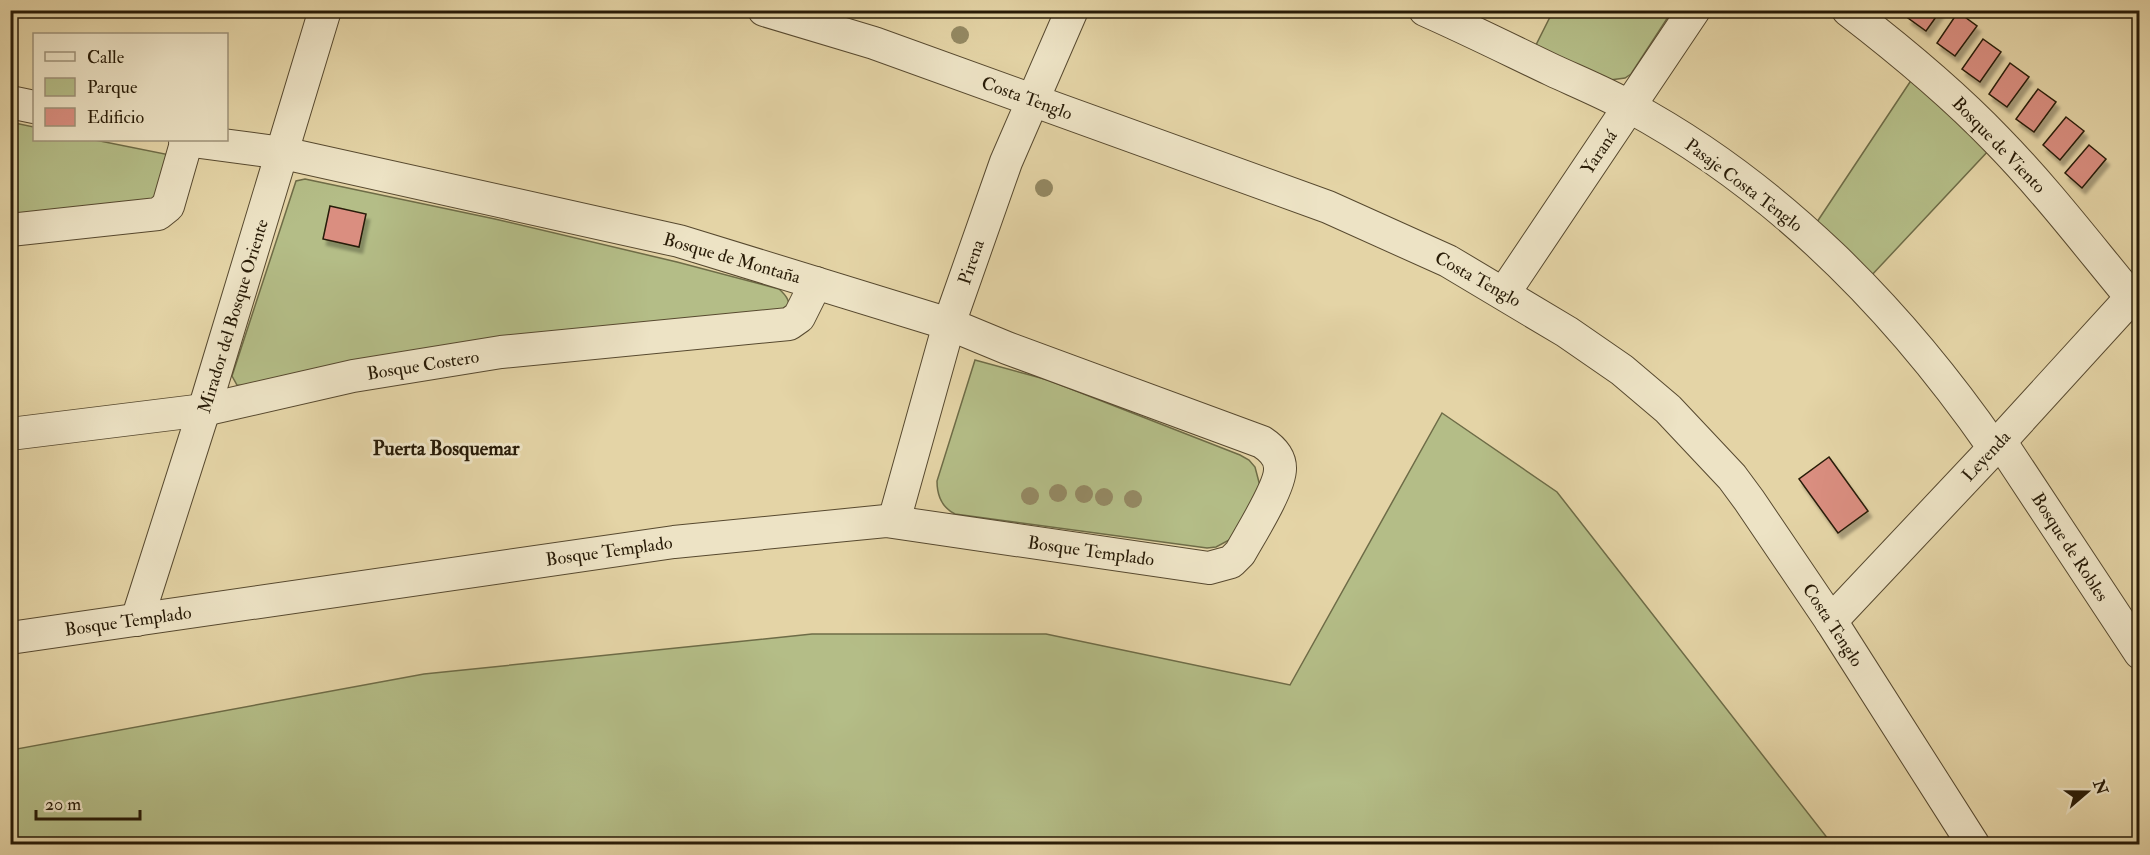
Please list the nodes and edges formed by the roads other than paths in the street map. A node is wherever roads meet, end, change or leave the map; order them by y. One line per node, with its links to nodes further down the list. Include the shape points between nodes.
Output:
1 (326, 10): 13 (street, Mirador del Bosque Oriente)
2 (764, 10): 7 (street, Costa Tenglo, via 874,43)
3 (1072, 10): 7 (street, Pirena)
4 (1425, 10): 9 (street, Pasaje Costa Tenglo)
5 (1694, 10): 9 (street, Yaraná)
6 (1848, 10): 17 (street, Bosque de Viento, via 1996,139)
7 (1032, 100): 16 (street, Costa Tenglo, via 1328,207 1448,261); 18 (street, Pirena, via 1005,162)
8 (10, 102): 10 (street)
9 (1630, 106): 16 (street, Yaraná); 21 (street, Pasaje Costa Tenglo, via 1686,140 1804,230 1922,351)
10 (33, 107)
11 (186, 141): 14 (street, via 168,206 158,214)
12 (193, 141): 13 (street, Bosque de Montaña)
13 (283, 153): 15 (street, Bosque de Montaña, via 679,241); 19 (street, Mirador del Bosque Oriente)
14 (10, 230)
15 (816, 283): 18 (street, Bosque de Montaña); 19 (street, Bosque Costero, via 799,317 789,324 474,356 353,376)
16 (1504, 293): 25 (street, Costa Tenglo, via 1622,370 1668,409 1749,500)
17 (2135, 293): 21 (street, Leyenda)
18 (949, 324): 22 (street, Pirena); 23 (street, Bosque de Montaña, via 1272,449 1281,468 1278,482 1240,554 1231,562)
19 (204, 410): 20 (street, Bosque Costero); 24 (street, Mirador del Bosque Oriente)
20 (10, 434)
21 (1997, 445): 25 (street, Leyenda); 26 (street, Bosque de Robles)
22 (894, 522): 23 (street, Bosque Templado); 24 (street, Bosque Templado, via 674,542)
23 (1209, 568)
24 (137, 620): 27 (street, Bosque Templado)
25 (1831, 621): 28 (street, Costa Tenglo)
26 (2134, 632)
27 (10, 638)
28 (1973, 844)

